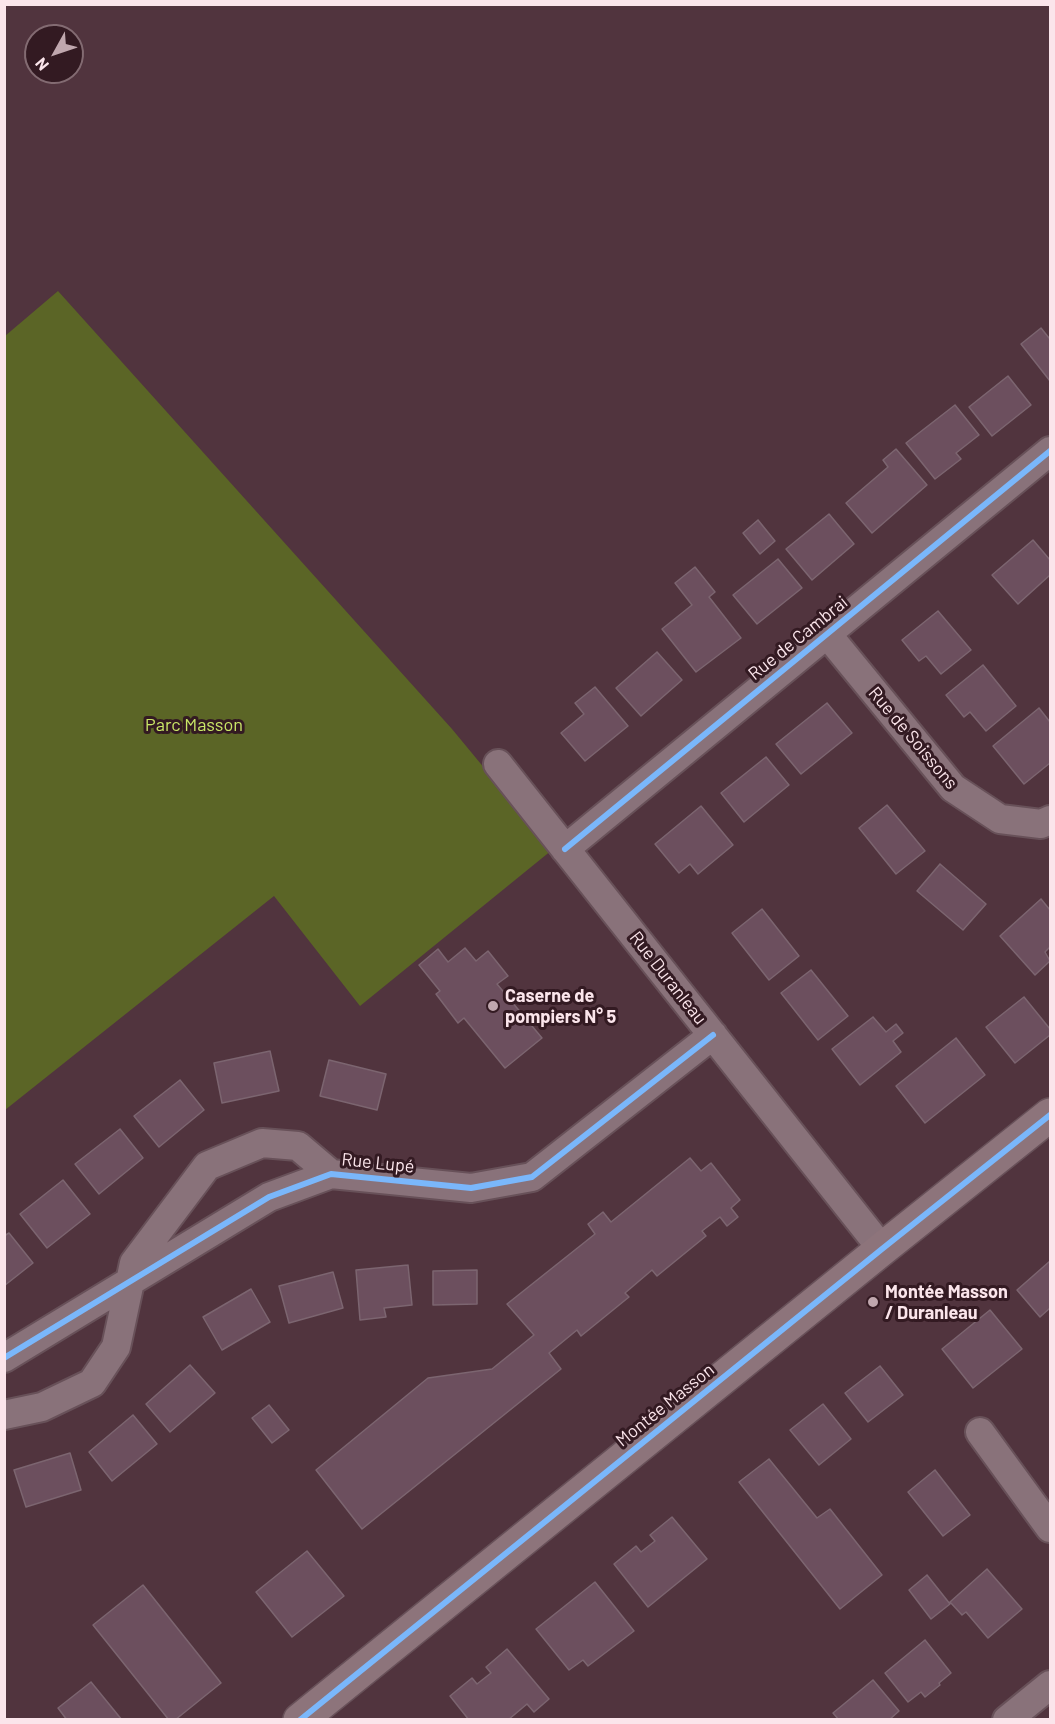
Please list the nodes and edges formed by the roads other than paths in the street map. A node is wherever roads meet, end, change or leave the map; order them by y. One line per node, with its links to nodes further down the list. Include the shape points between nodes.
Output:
1 (1050, 451): 2 (street, Rue de Cambrai)
2 (826, 634): 4 (street, Rue de Soissons, via 953,788 1000,819 1041,824); 5 (street, Rue de Cambrai)
3 (498, 764): 5 (street, Rue Duranleau)
4 (1050, 820)
5 (565, 849): 6 (street, Rue Duranleau)
6 (713, 1035): 8 (street, Rue Lupé, via 532,1177 471,1188); 9 (street, Rue Duranleau)
7 (1050, 1115): 9 (main road, Montée Masson)
8 (331, 1174): 10 (street, Rue Lupé, via 269,1197); 10 (street, Rue Lupé, via 298,1146 262,1143 207,1166 134,1263)
9 (882, 1249): 16 (main road, Montée Masson)
10 (129, 1283): 11 (street, Rue Lupé); 12 (street, Rue Lupé, via 116,1347 92,1383 42,1407)
11 (4, 1358)
12 (4, 1415)
13 (980, 1432): 14 (street)
14 (1050, 1528)
15 (1050, 1685): 17 (street)
16 (300, 1719)
17 (1006, 1719)

